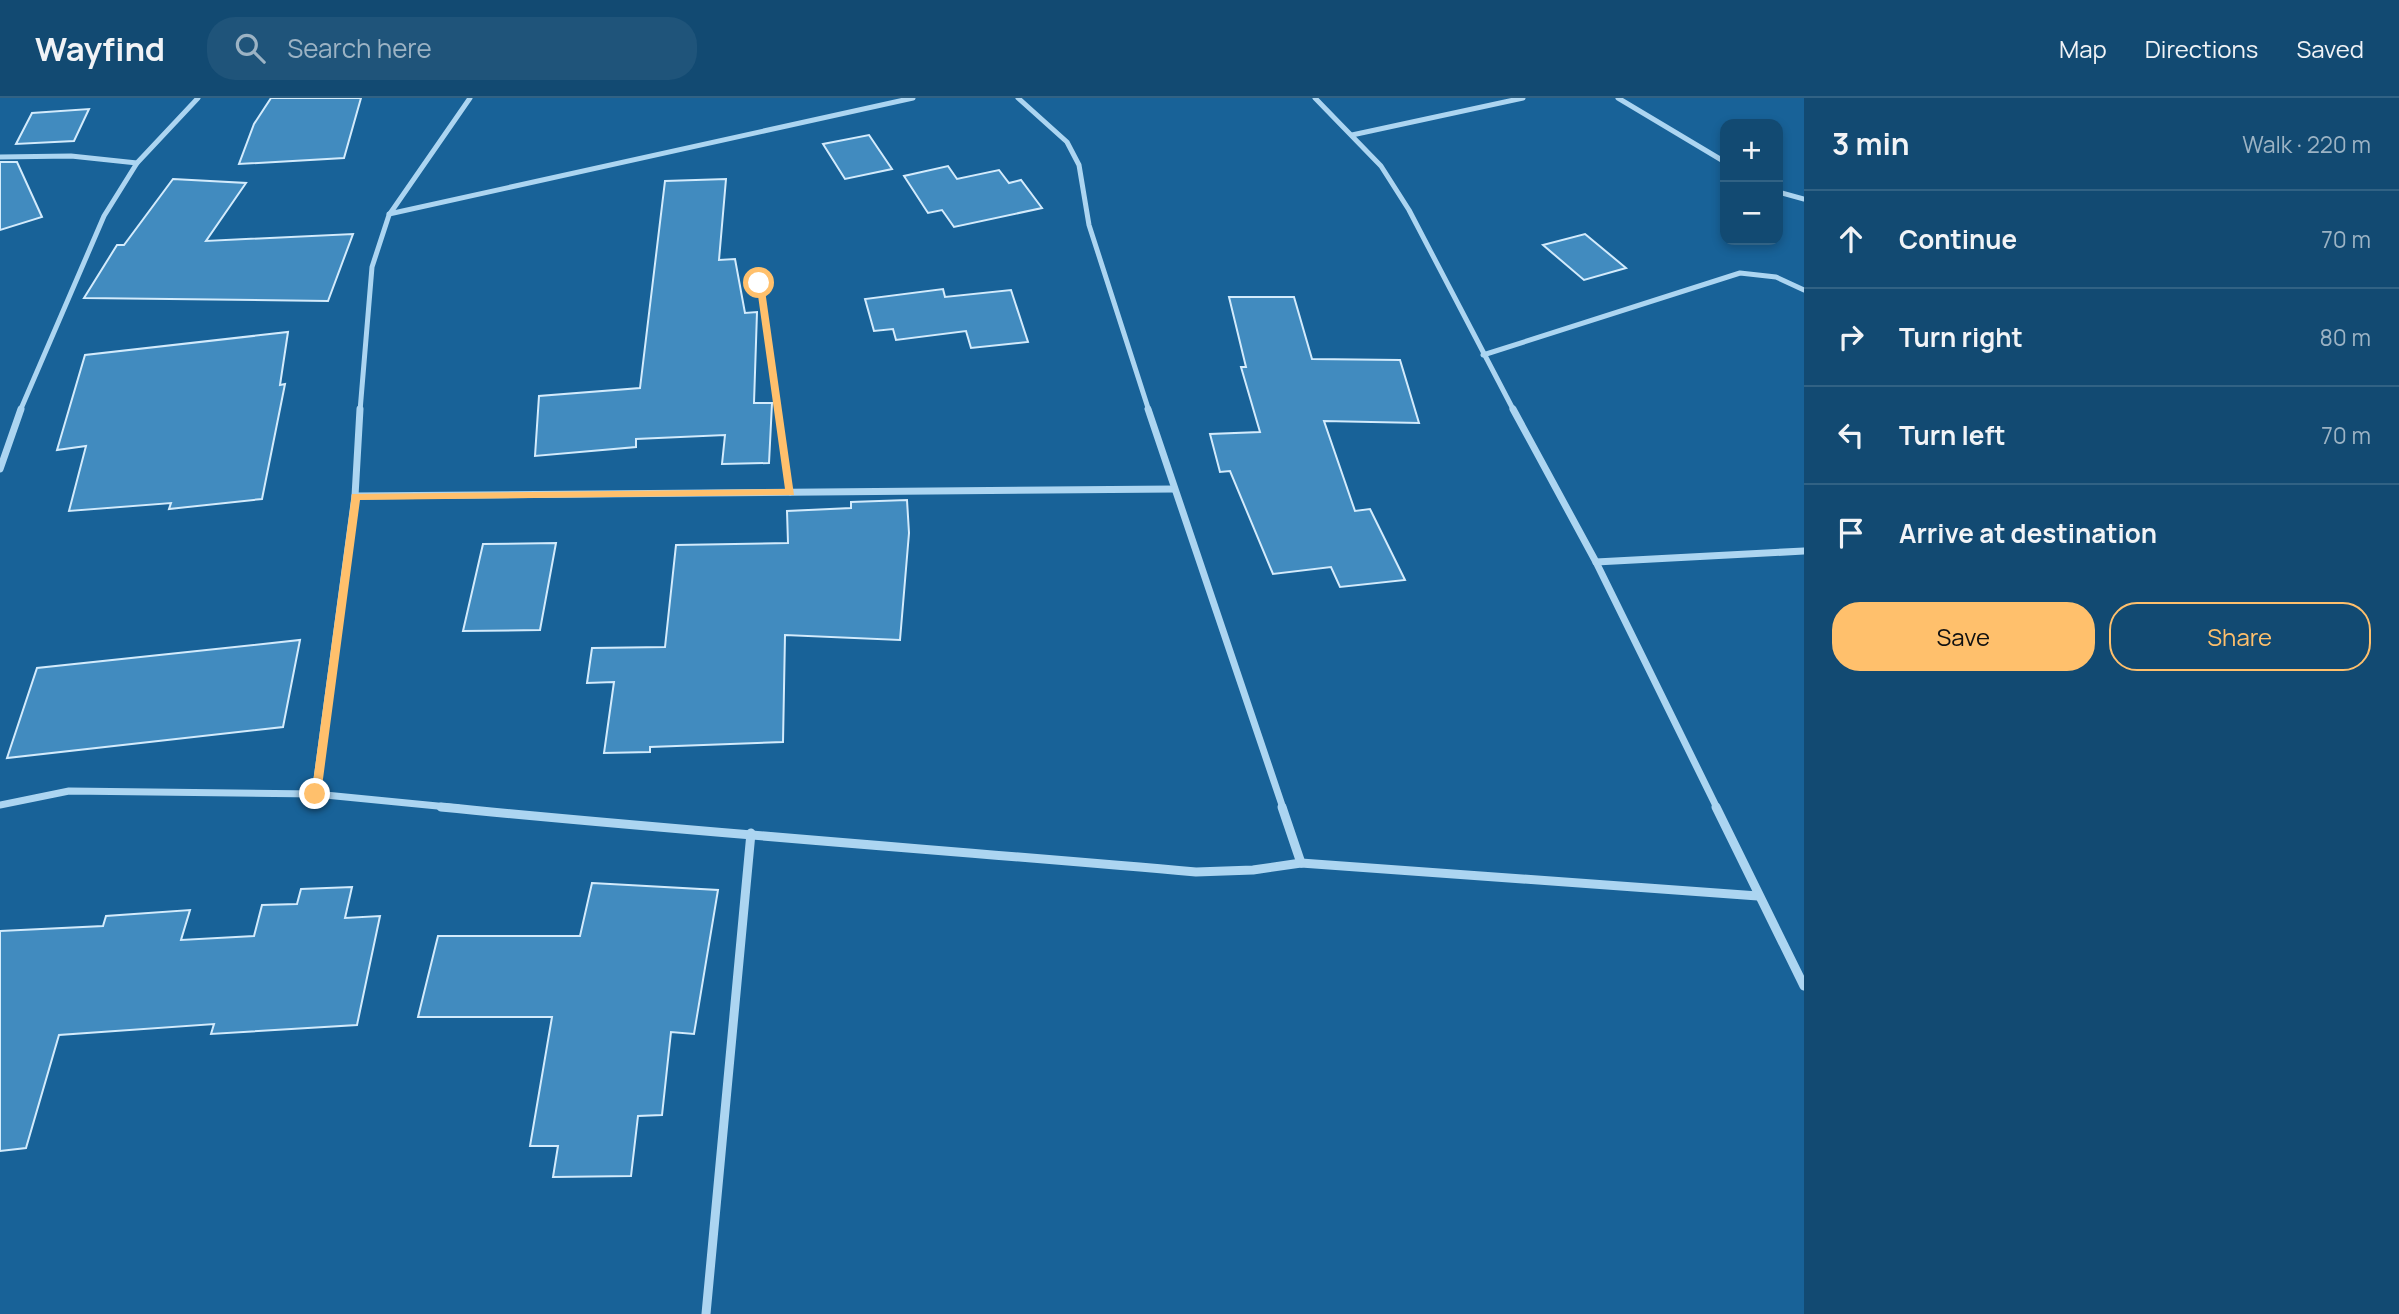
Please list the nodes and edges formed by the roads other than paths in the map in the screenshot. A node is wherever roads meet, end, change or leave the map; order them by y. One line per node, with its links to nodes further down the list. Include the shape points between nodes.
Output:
1 (198, 98): 11 (street)
2 (470, 98): 14 (street)
3 (913, 98): 14 (street)
4 (1018, 98): 19 (street, via 1052,125 1079,165 1089,225)
5 (1315, 98): 8 (street)
6 (1522, 98): 8 (street)
7 (1618, 98): 10 (street)
8 (1352, 135): 17 (street, via 1394,184)
9 (0, 157): 11 (street, via 71,156)
10 (1720, 159)
11 (137, 163): 18 (street, via 104,216 21,408)
12 (1783, 193): 13 (street)
13 (1804, 199)
14 (389, 215): 21 (street, via 372,267)
15 (759, 283): 20 (lane)
16 (1804, 290): 17 (street, via 1776,277 1740,273)
17 (1483, 355): 23 (street)
18 (0, 470)
19 (1174, 489): 20 (street); 27 (street)
20 (790, 493): 21 (street)
21 (355, 496): 24 (street)
22 (1804, 551): 23 (street)
23 (1596, 562): 28 (street)
24 (315, 794): 25 (street, via 69,791); 26 (street, via 652,828)
25 (0, 805)
26 (751, 833): 27 (street, via 1196,872); 30 (street)
27 (1301, 863): 28 (street)
28 (1758, 897): 29 (street)
29 (1804, 986)
30 (706, 1314)

